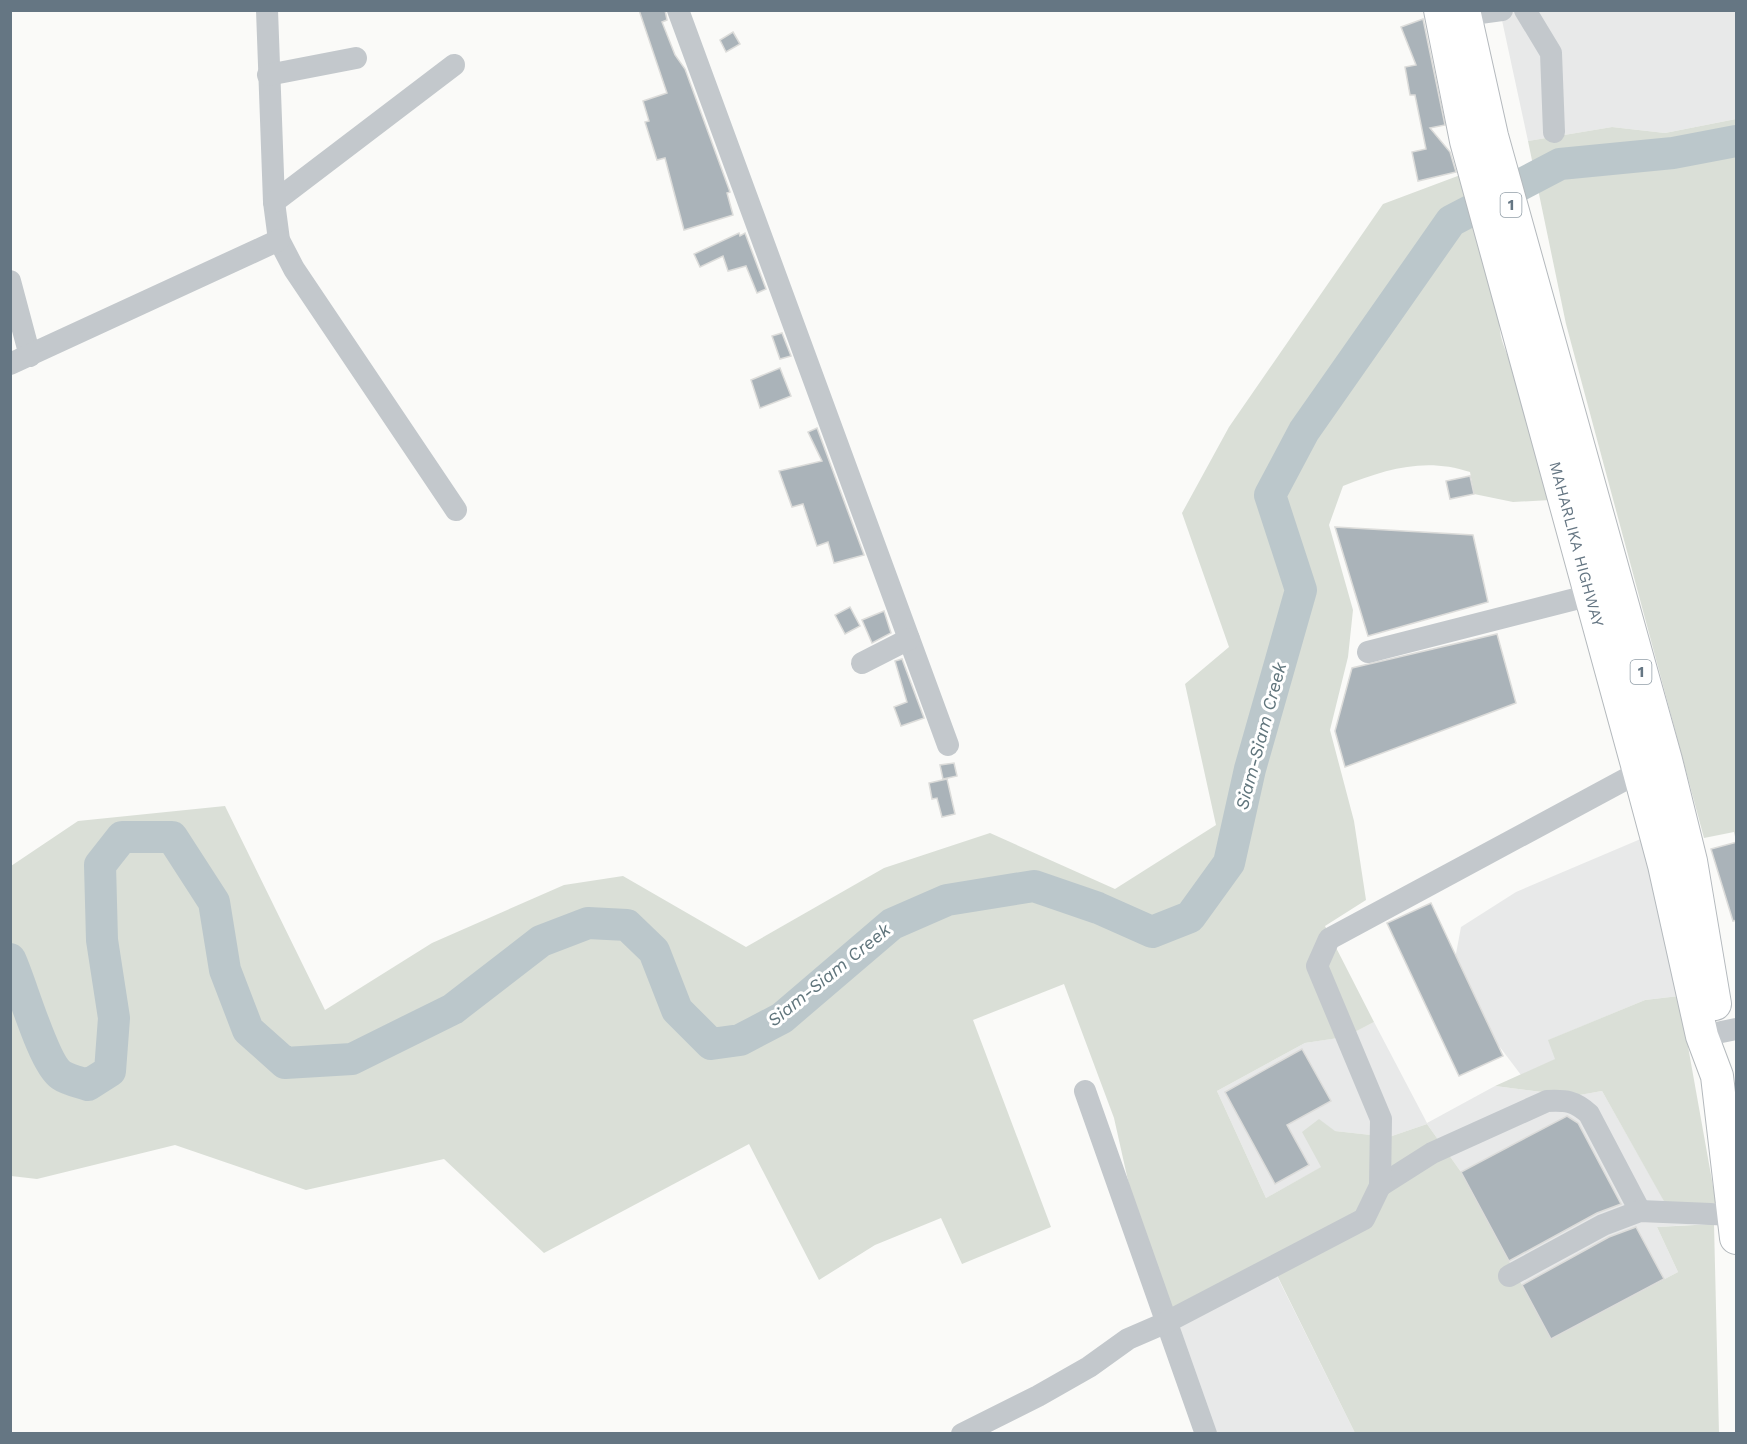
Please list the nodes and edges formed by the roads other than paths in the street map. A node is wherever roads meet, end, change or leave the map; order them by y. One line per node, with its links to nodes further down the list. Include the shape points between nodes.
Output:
1 (267, 10): 8 (street)
2 (678, 10): 17 (street)
3 (1502, 10): 5 (street)
4 (1525, 10): 9 (street, via 1551,53)
5 (1456, 12): 12 (highway, MAHARLIKA HIGHWAY / 1, via 1479,138)
6 (356, 58): 8 (street)
7 (454, 64): 10 (street)
8 (268, 75): 10 (street)
9 (1554, 132)
10 (274, 202): 11 (street)
11 (279, 240): 14 (street); 15 (street, via 294,269)
12 (1518, 276): 16 (highway, MAHARLIKA HIGHWAY / 1); 22 (highway, MAHARLIKA HIGHWAY / 1, via 1666,760 1691,861)
13 (10, 281): 14 (street)
14 (20, 360)
15 (456, 510)
16 (1591, 595): 18 (street); 21 (highway, MAHARLIKA HIGHWAY / 1)
17 (909, 639): 19 (street); 20 (street)
18 (1368, 652)
19 (862, 663)
20 (948, 745)
21 (1639, 772): 22 (highway, MAHARLIKA HIGHWAY / 1, via 1664,866); 24 (street, via 1329,939 1317,966 1381,1119)
22 (1720, 1033): 26 (highway, MAHARLIKA HIGHWAY / 1, via 1717,1076)
23 (1085, 1091): 28 (street)
24 (1380, 1186): 25 (street, via 1432,1153 1547,1101 1566,1100 1589,1114); 28 (street, via 1364,1219)
25 (1640, 1211): 26 (street); 27 (street, via 1604,1225)
26 (1735, 1226)
27 (1509, 1276)
28 (1165, 1323): 29 (street, via 1128,1339 1089,1367); 30 (street)
29 (962, 1434)
30 (1206, 1434)

